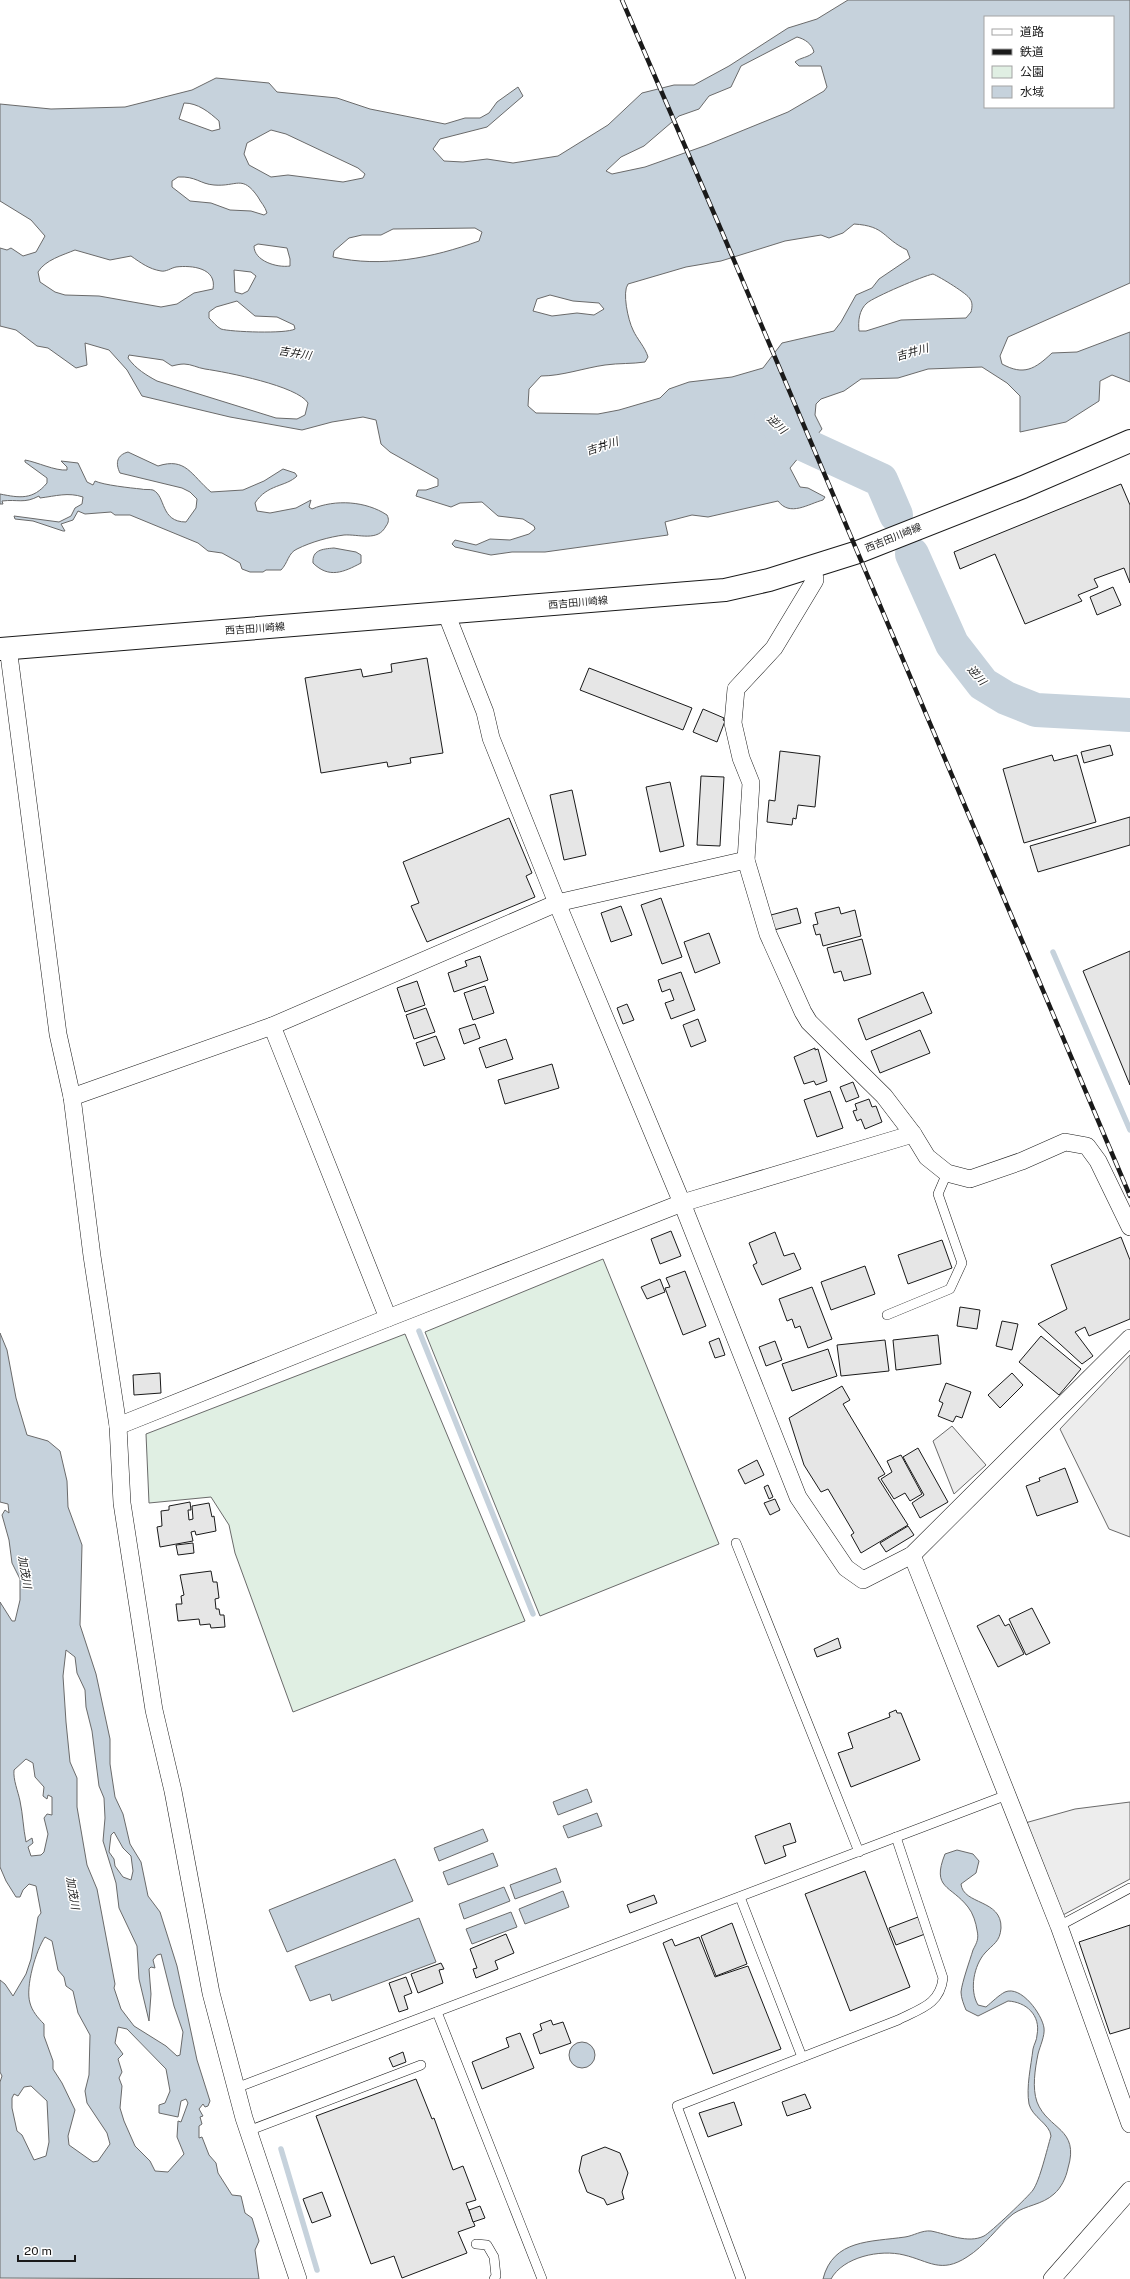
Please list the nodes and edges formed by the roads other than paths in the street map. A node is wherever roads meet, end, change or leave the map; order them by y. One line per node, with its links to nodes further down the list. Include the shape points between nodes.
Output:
1 (1130, 441): 2 (main road, 西吉田川崎線, via 1023,487 933,520 858,552)
2 (813, 567): 3 (main road, 西吉田川崎線, via 725,590); 5 (street, via 815,580 774,648 736,689 733,723 741,758 751,783)
3 (446, 613): 4 (main road, 西吉田川崎線); 6 (street, via 485,712 490,738)
4 (4, 648): 8 (street, via 58,1034)
5 (746, 860): 6 (street); 9 (street, via 768,934 809,1022 884,1096)
6 (557, 904): 7 (street); 11 (street)
7 (272, 1026): 8 (street); 14 (street)
8 (72, 1098): 16 (street, via 92,1256)
9 (913, 1134): 10 (street, via 927,1157); 11 (street)
10 (946, 1173): 12 (street, via 970,1179 1022,1161 1065,1142 1087,1146 1098,1161); 13 (lane, via 938,1194 962,1263 950,1289)
11 (682, 1203): 14 (street); 18 (street, via 798,1497 846,1568 863,1580)
12 (1130, 1227)
13 (887, 1315)
14 (388, 1318): 16 (street)
15 (1130, 1338): 18 (street)
16 (118, 1426): 28 (street, via 122,1503 154,1710 173,1792 211,1993)
17 (736, 1543): 21 (lane)
18 (912, 1555): 19 (street)
19 (1007, 1795): 20 (lane); 24 (street)
20 (896, 1837): 21 (lane); 26 (lane, via 944,1978 942,1990 932,2003 898,2020)
21 (859, 1852): 23 (lane)
22 (1130, 1888): 24 (lane)
23 (740, 1897): 25 (lane); 26 (lane)
24 (1059, 1926): 29 (street)
25 (437, 2012): 28 (lane); 35 (lane)
26 (802, 2057): 36 (lane, via 677,2106)
27 (421, 2065): 30 (lane)
28 (236, 2088): 30 (street)
29 (1130, 2124)
30 (248, 2131): 33 (street)
31 (1130, 2190): 37 (street)
32 (476, 2244): 34 (lane, via 487,2245 494,2257)
33 (298, 2279)
34 (494, 2279)
35 (542, 2279)
36 (741, 2279)
37 (1052, 2279)

